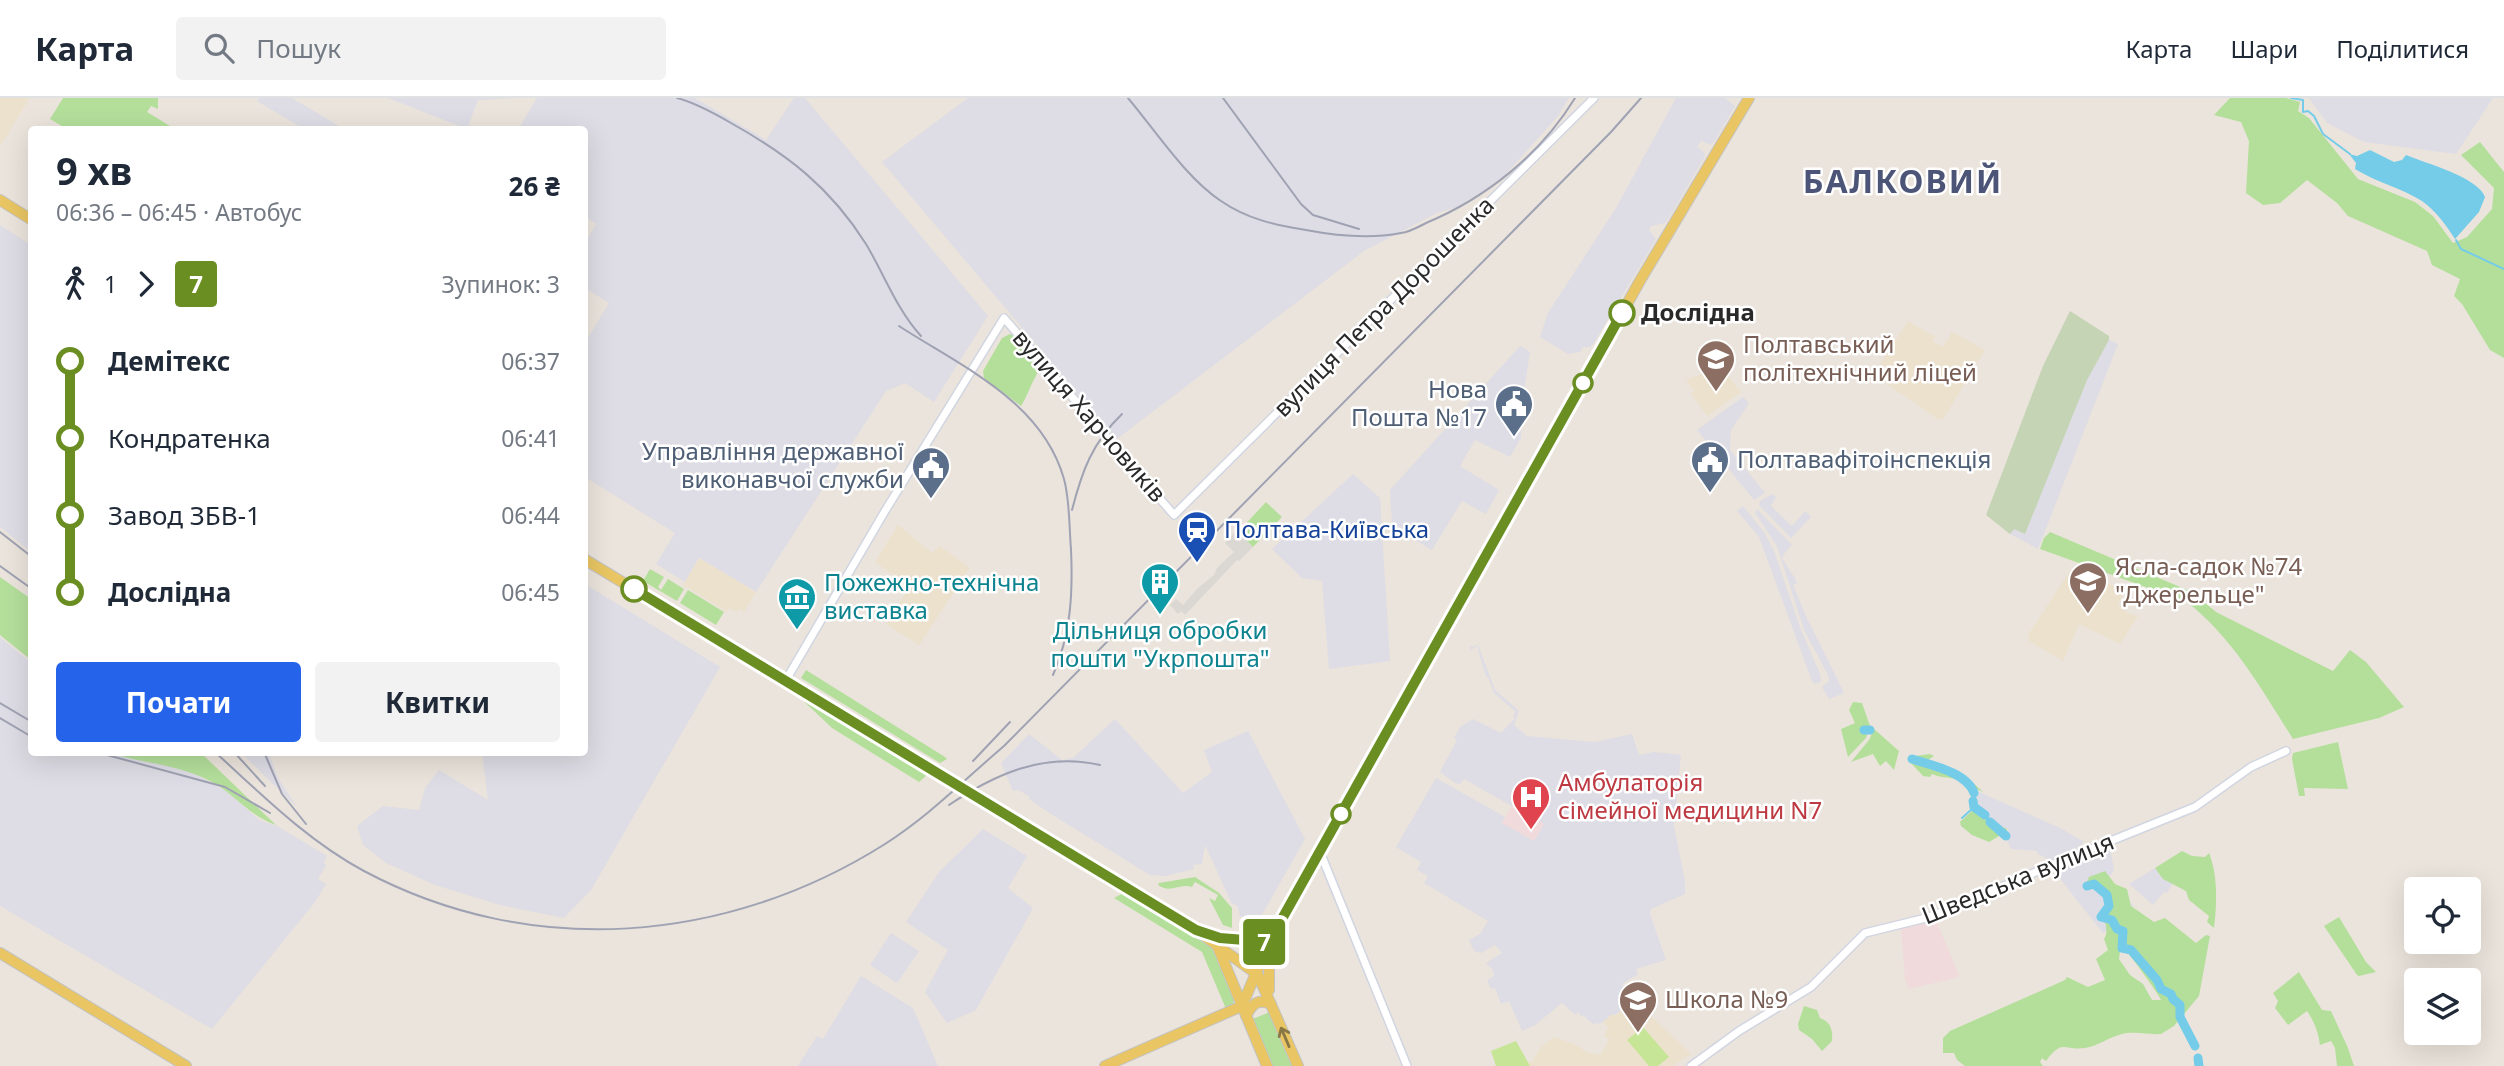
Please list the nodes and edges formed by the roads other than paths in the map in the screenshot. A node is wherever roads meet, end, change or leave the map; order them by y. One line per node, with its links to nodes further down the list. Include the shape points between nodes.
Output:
1 (1594, 98): 5 (street, вулиця Петра Дорошенка)
2 (1749, 98): 9 (main road, via 1641,279)
3 (0, 200): 4 (main road)
4 (28, 218)
5 (1174, 515): 7 (street, вулиця Харчовиків, via 1004,318)
6 (588, 561): 7 (main road)
7 (786, 680): 10 (main road, bridge)
8 (2286, 751): 24 (street, Шведська вулиця, via 2251,767 2195,807 1926,918 1865,933 1811,987)
9 (1320, 852): 12 (main road); 23 (street)
10 (1196, 930): 11 (main road); 13 (main road)
11 (1233, 940): 12 (main road); 15 (main road)
12 (1269, 942): 16 (main road); 17 (main road)
13 (1217, 944): 15 (main road); 18 (main road)
14 (0, 953): 19 (main road)
15 (1236, 958): 16 (main road)
16 (1256, 973): 17 (main road); 18 (main road)
17 (1272, 1004): 18 (main road, via 1258,1001); 22 (main road, one-way to 17)
18 (1244, 1011): 20 (main road); 21 (main road)
19 (186, 1066)
20 (1105, 1066)
21 (1267, 1066)
22 (1298, 1066)
23 (1407, 1066)
24 (1691, 1066)

